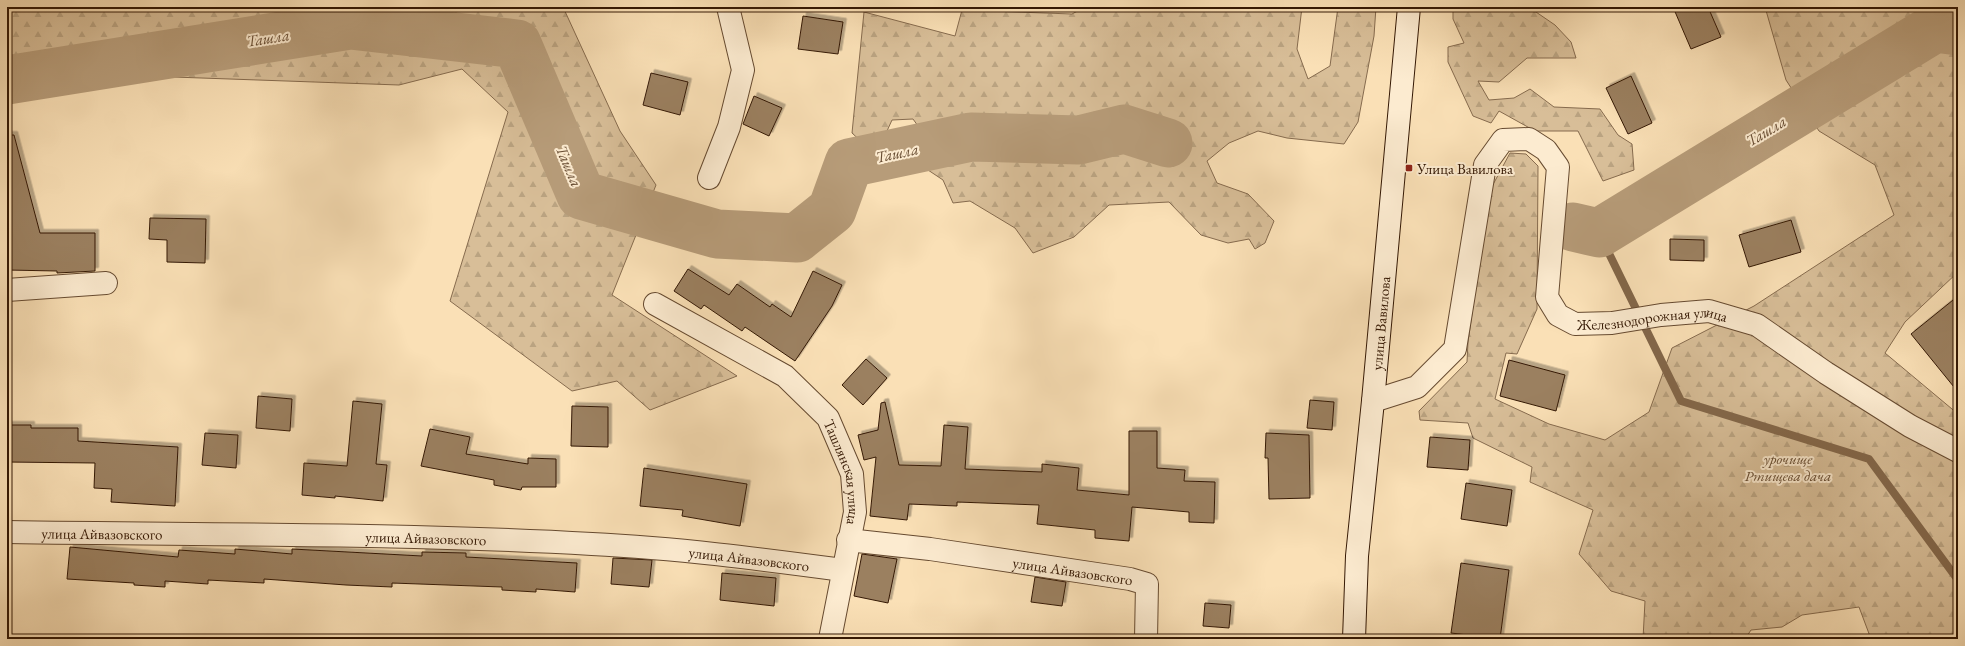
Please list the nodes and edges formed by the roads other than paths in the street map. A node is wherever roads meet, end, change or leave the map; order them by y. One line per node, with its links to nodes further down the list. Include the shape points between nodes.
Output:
1 (728, 7): 3 (street, via 743,70 729,127)
2 (1408, 7): 7 (street, улица Вавилова)
3 (709, 178)
4 (106, 283): 5 (street)
5 (7, 290)
6 (655, 304): 10 (street, Ташлянская улица, via 785,376 828,418 852,474 855,512)
7 (1373, 401): 8 (street, Железнодорожная улица, via 1417,387 1455,349 1485,164 1504,140 1529,139 1546,150 1558,167 1547,297 1558,315 1575,324 1612,323 1709,311 1757,325 1832,377 1910,426); 14 (street, улица Вавилова, via 1357,556)
8 (1958, 451)
9 (7, 532): 11 (street, улица Айвазовского, via 405,537 593,544 739,557)
10 (848, 540): 11 (street, Ташлянская улица); 13 (street, улица Айвазовского, via 930,549 1130,579 1147,584)
11 (843, 570): 12 (street, Ташлянская улица)
12 (830, 639)
13 (1146, 639)
14 (1354, 639)

